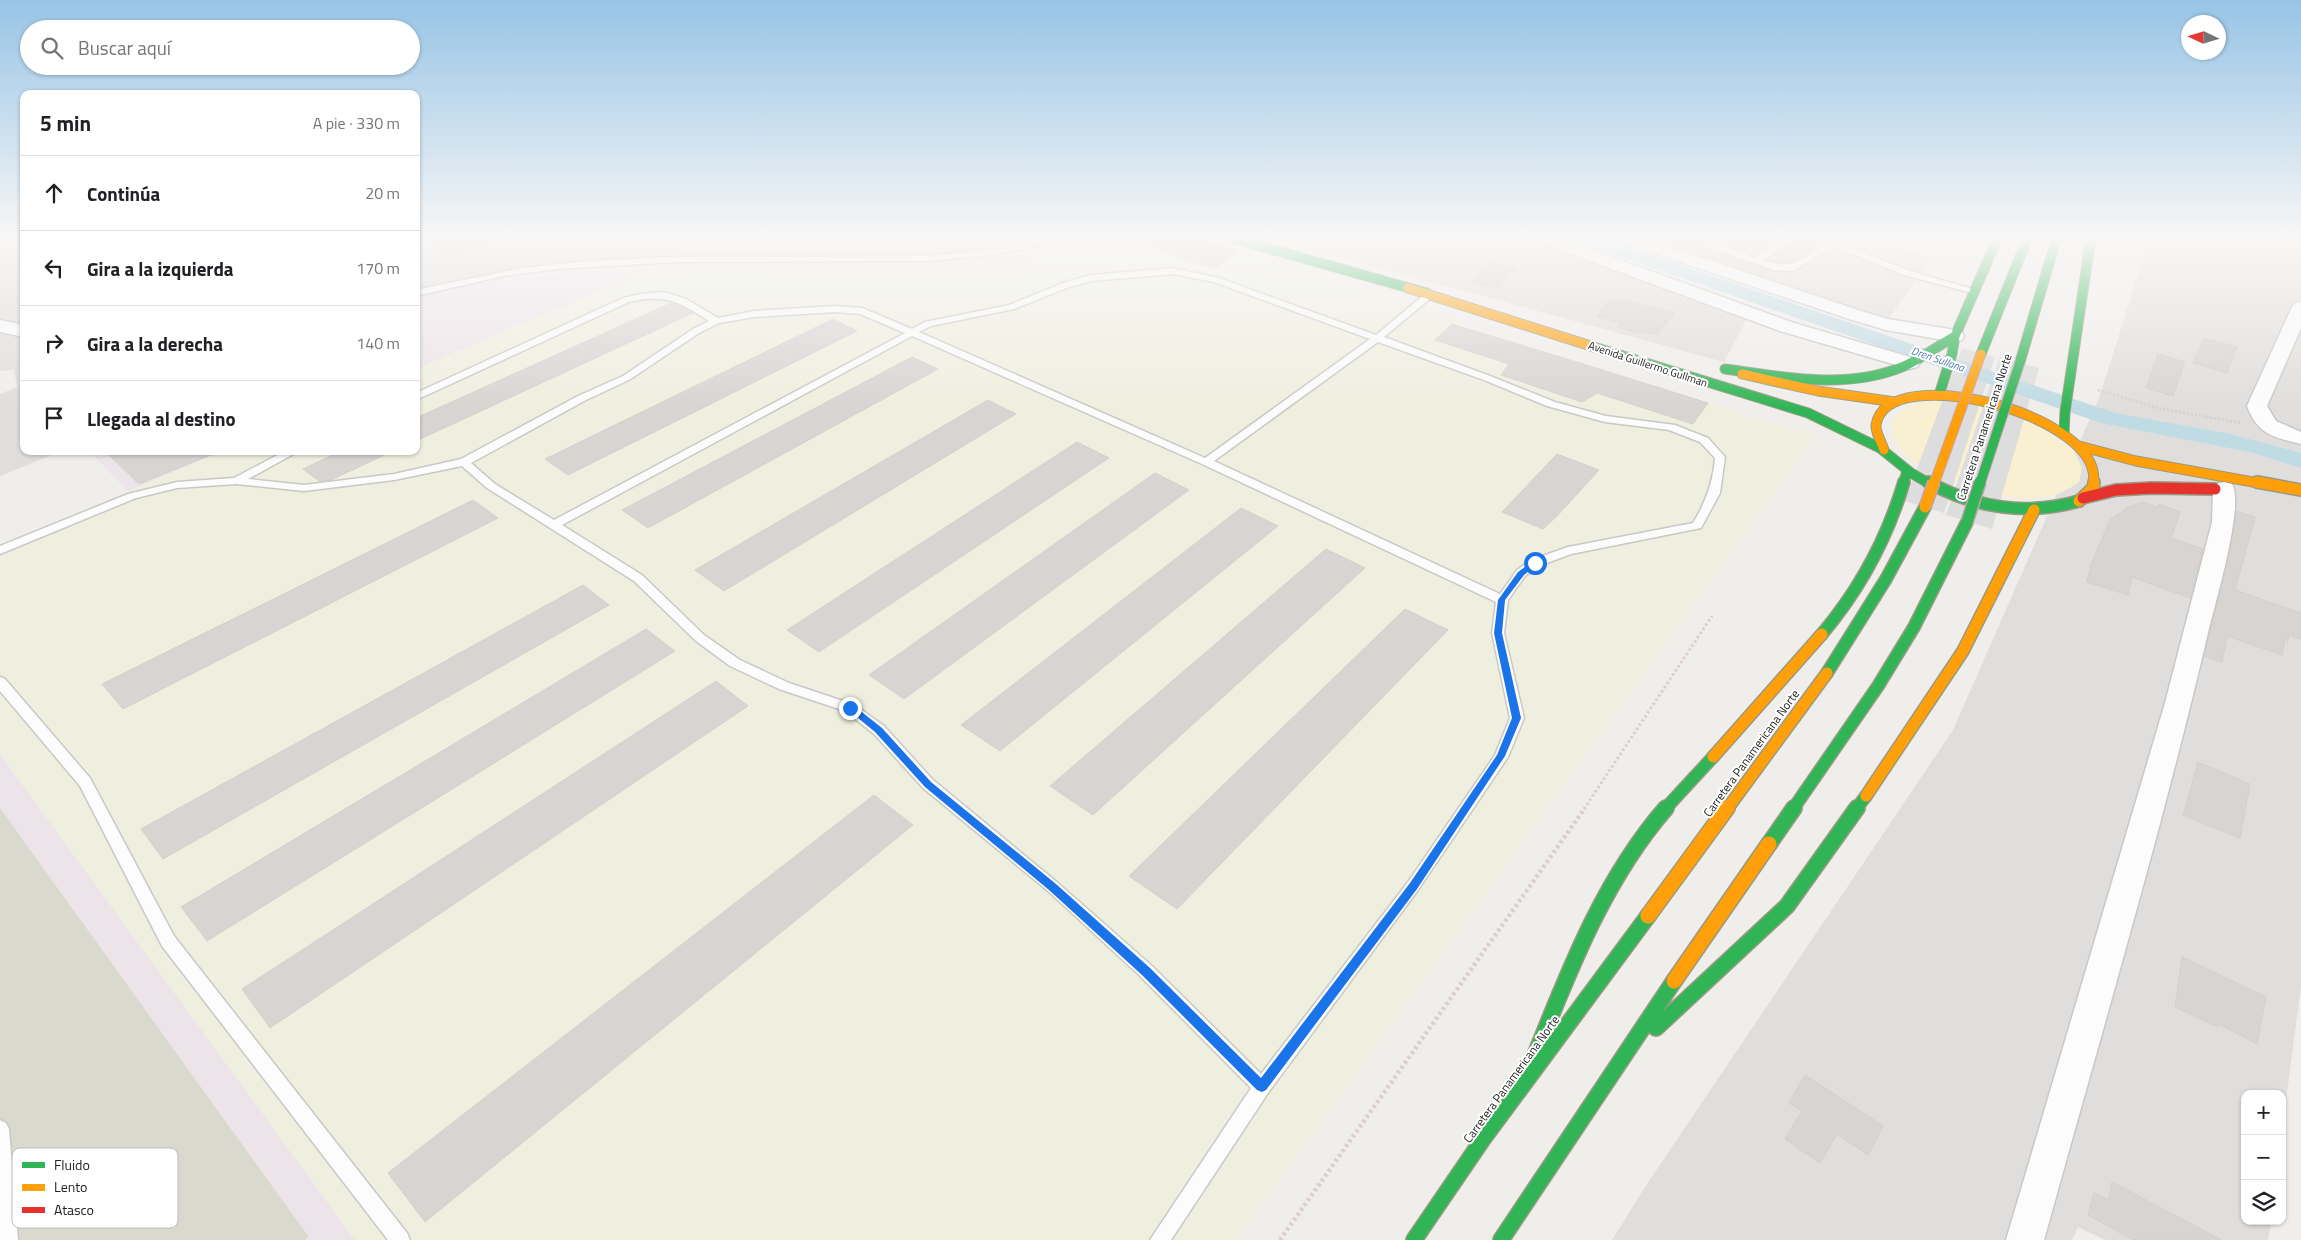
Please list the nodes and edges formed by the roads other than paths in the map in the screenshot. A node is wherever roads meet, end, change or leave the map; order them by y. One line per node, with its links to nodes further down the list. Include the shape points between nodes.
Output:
1 (643, 295): 22 (lane)
2 (668, 295): 14 (lane)
3 (1041, 295): 17 (lane, via 1011,307 928,324)
4 (1257, 295): 18 (lane)
5 (1429, 295): 18 (lane); 28 (main road, Avenida Guillermo Gullman, via 1794,408)
6 (1435, 295): 19 (main road, Avenida Guillermo Gullman)
7 (1700, 295): 21 (street, via 1787,327)
8 (1799, 295): 20 (street)
9 (1974, 295): 20 (main road)
10 (2005, 295): 43 (main road, Carretera Panamericana Norte, bridge, via 1926,507 1887,580 1843,650)
11 (2040, 295): 42 (main road, Carretera Panamericana Norte, bridge, via 1967,522 1914,627 1878,686)
12 (2083, 295): 25 (main road)
13 (2301, 307): 26 (street, via 2257,406 2269,428)
14 (716, 321): 17 (lane, via 768,313 851,310 862,311); 30 (lane, via 626,378)
15 (0, 326): 16 (street)
16 (20, 330)
17 (912, 333): 31 (lane); 38 (lane)
18 (1377, 338): 31 (lane); 40 (lane, via 1551,404 1605,419 1672,427 1704,440 1720,457 1720,475 1713,501 1697,526 1568,551 1535,563 1521,573)
19 (1620, 342)
20 (1954, 345): 21 (main road); 23 (main road)
21 (1913, 361): 24 (main road, Avenida Guillermo Gullman, via 1895,370 1837,379 1791,378 1720,368 1842,397)
22 (420, 395)
23 (1939, 395): 24 (main road); 25 (main road, via 1976,399 2014,409)
24 (1895, 402): 28 (main road, via 1882,410 1875,422 1875,435)
25 (2064, 434): 27 (main road)
26 (2301, 438)
27 (2079, 446): 35 (main road, via 2136,461); 36 (main road, via 2091,461 2096,475 2093,488)
28 (1884, 450): 32 (main road)
29 (286, 455): 33 (lane)
30 (464, 462): 33 (lane, via 394,477 304,488); 38 (lane, via 492,486)
31 (1206, 462): 40 (lane)
32 (1908, 471): 37 (main road, via 1928,484 1962,497 2008,508); 43 (main road, via 1900,502 1884,536 1834,621 1662,813 1635,849 1570,965)
33 (236, 481): 39 (lane, via 177,485 132,496)
34 (2224, 489): 35 (main road); 36 (main road, via 2125,490); 51 (street, via 2223,522 2178,704)
35 (2298, 490)
36 (2083, 498): 37 (main road, via 2062,506)
37 (2034, 510): 42 (main road, via 1963,651 1870,791 1787,906)
38 (554, 525): 44 (lane, via 638,578 700,638 735,663 784,686 850,708 879,730 928,784 1053,887 1146,972)
39 (0, 550)
40 (1502, 600): 44 (lane, via 1498,633 1517,718 1501,756 1413,886)
41 (0, 682): 47 (lane, via 85,782 168,941)
42 (1618, 1063): 50 (main road, Carretera Panamericana Norte)
43 (1528, 1078): 49 (main road, Carretera Panamericana Norte)
44 (1262, 1086): 48 (lane)
45 (0, 1129): 46 (lane)
46 (8, 1240)
47 (400, 1240)
48 (1160, 1240)
49 (1414, 1240)
50 (1501, 1240)
51 (2025, 1240)

